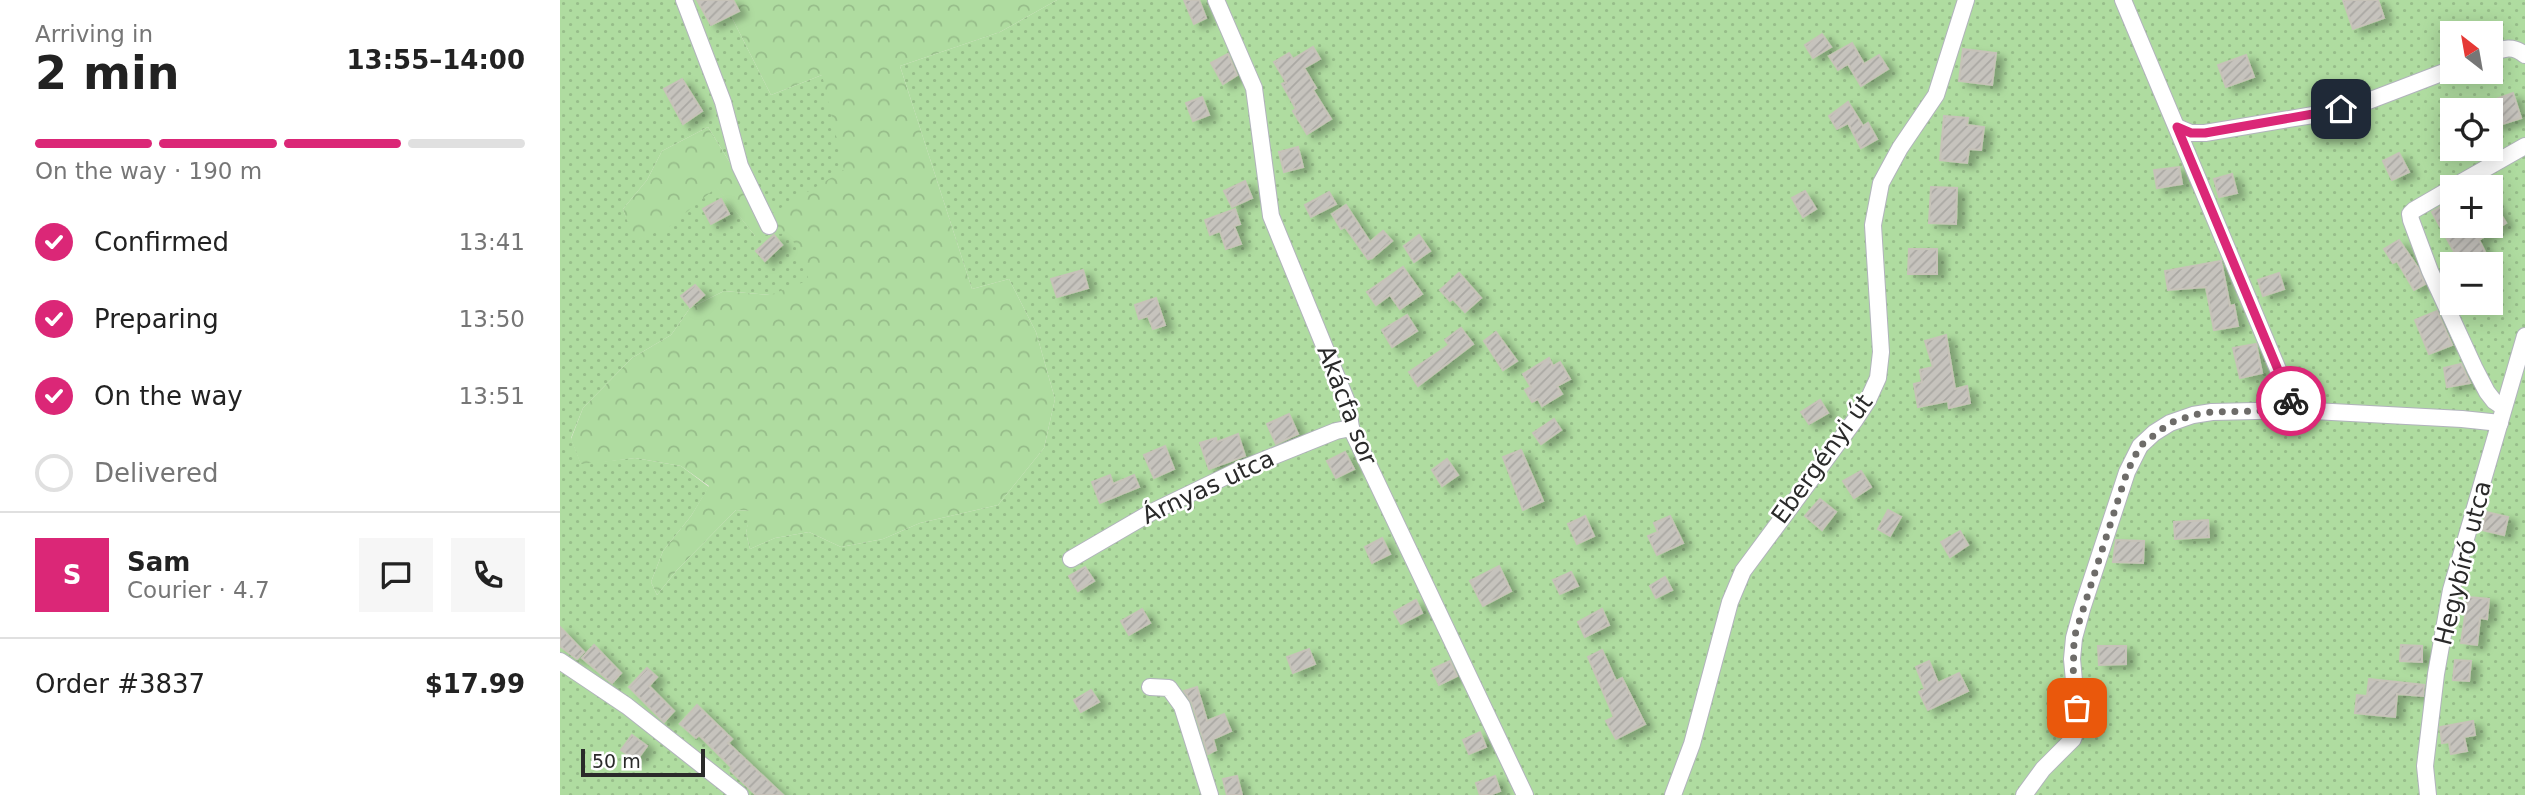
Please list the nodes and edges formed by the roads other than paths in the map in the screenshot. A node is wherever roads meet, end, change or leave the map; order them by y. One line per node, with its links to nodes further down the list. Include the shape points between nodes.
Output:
1 (684, 0): 12 (street, via 723,102 740,166)
2 (1216, 0): 17 (street, Akácfa sor, via 1254,88 1271,216 1347,402)
3 (1966, 0): 24 (street, Ebergényi út, via 1936,95 1881,183 1873,225 1881,352 1878,378 1868,400 1743,571)
4 (2123, 0): 8 (street)
5 (2503, 50): 6 (street, via 2518,49)
6 (2525, 55)
7 (2440, 74): 8 (street, via 2363,103 2319,114 2205,133)
8 (2177, 127): 15 (street)
9 (2525, 146): 10 (street)
10 (2475, 175)
11 (2440, 195): 14 (street, via 2414,210 2411,220 2475,369 2487,392)
12 (769, 226)
13 (2525, 336): 14 (street, Hegybíró utca)
14 (2503, 407): 16 (street, Hegybíró utca)
15 (2295, 410): 16 (street); 25 (street, via 2193,415 2170,423 2140,446 2127,472 2074,638 2078,724 2073,739)
16 (2500, 424): 26 (street, Hegybíró utca, via 2451,590 2425,765)
17 (1351, 428): 18 (street, Árnyas utca, via 1240,470 1150,513); 23 (street, Akácfa sor)
18 (1071, 559)
19 (560, 661): 21 (street, via 627,706)
20 (1150, 687): 22 (street, via 1169,688 1182,706)
21 (740, 795)
22 (1210, 795)
23 (1525, 795)
24 (1673, 795)
25 (2024, 795)
26 (2428, 795)

